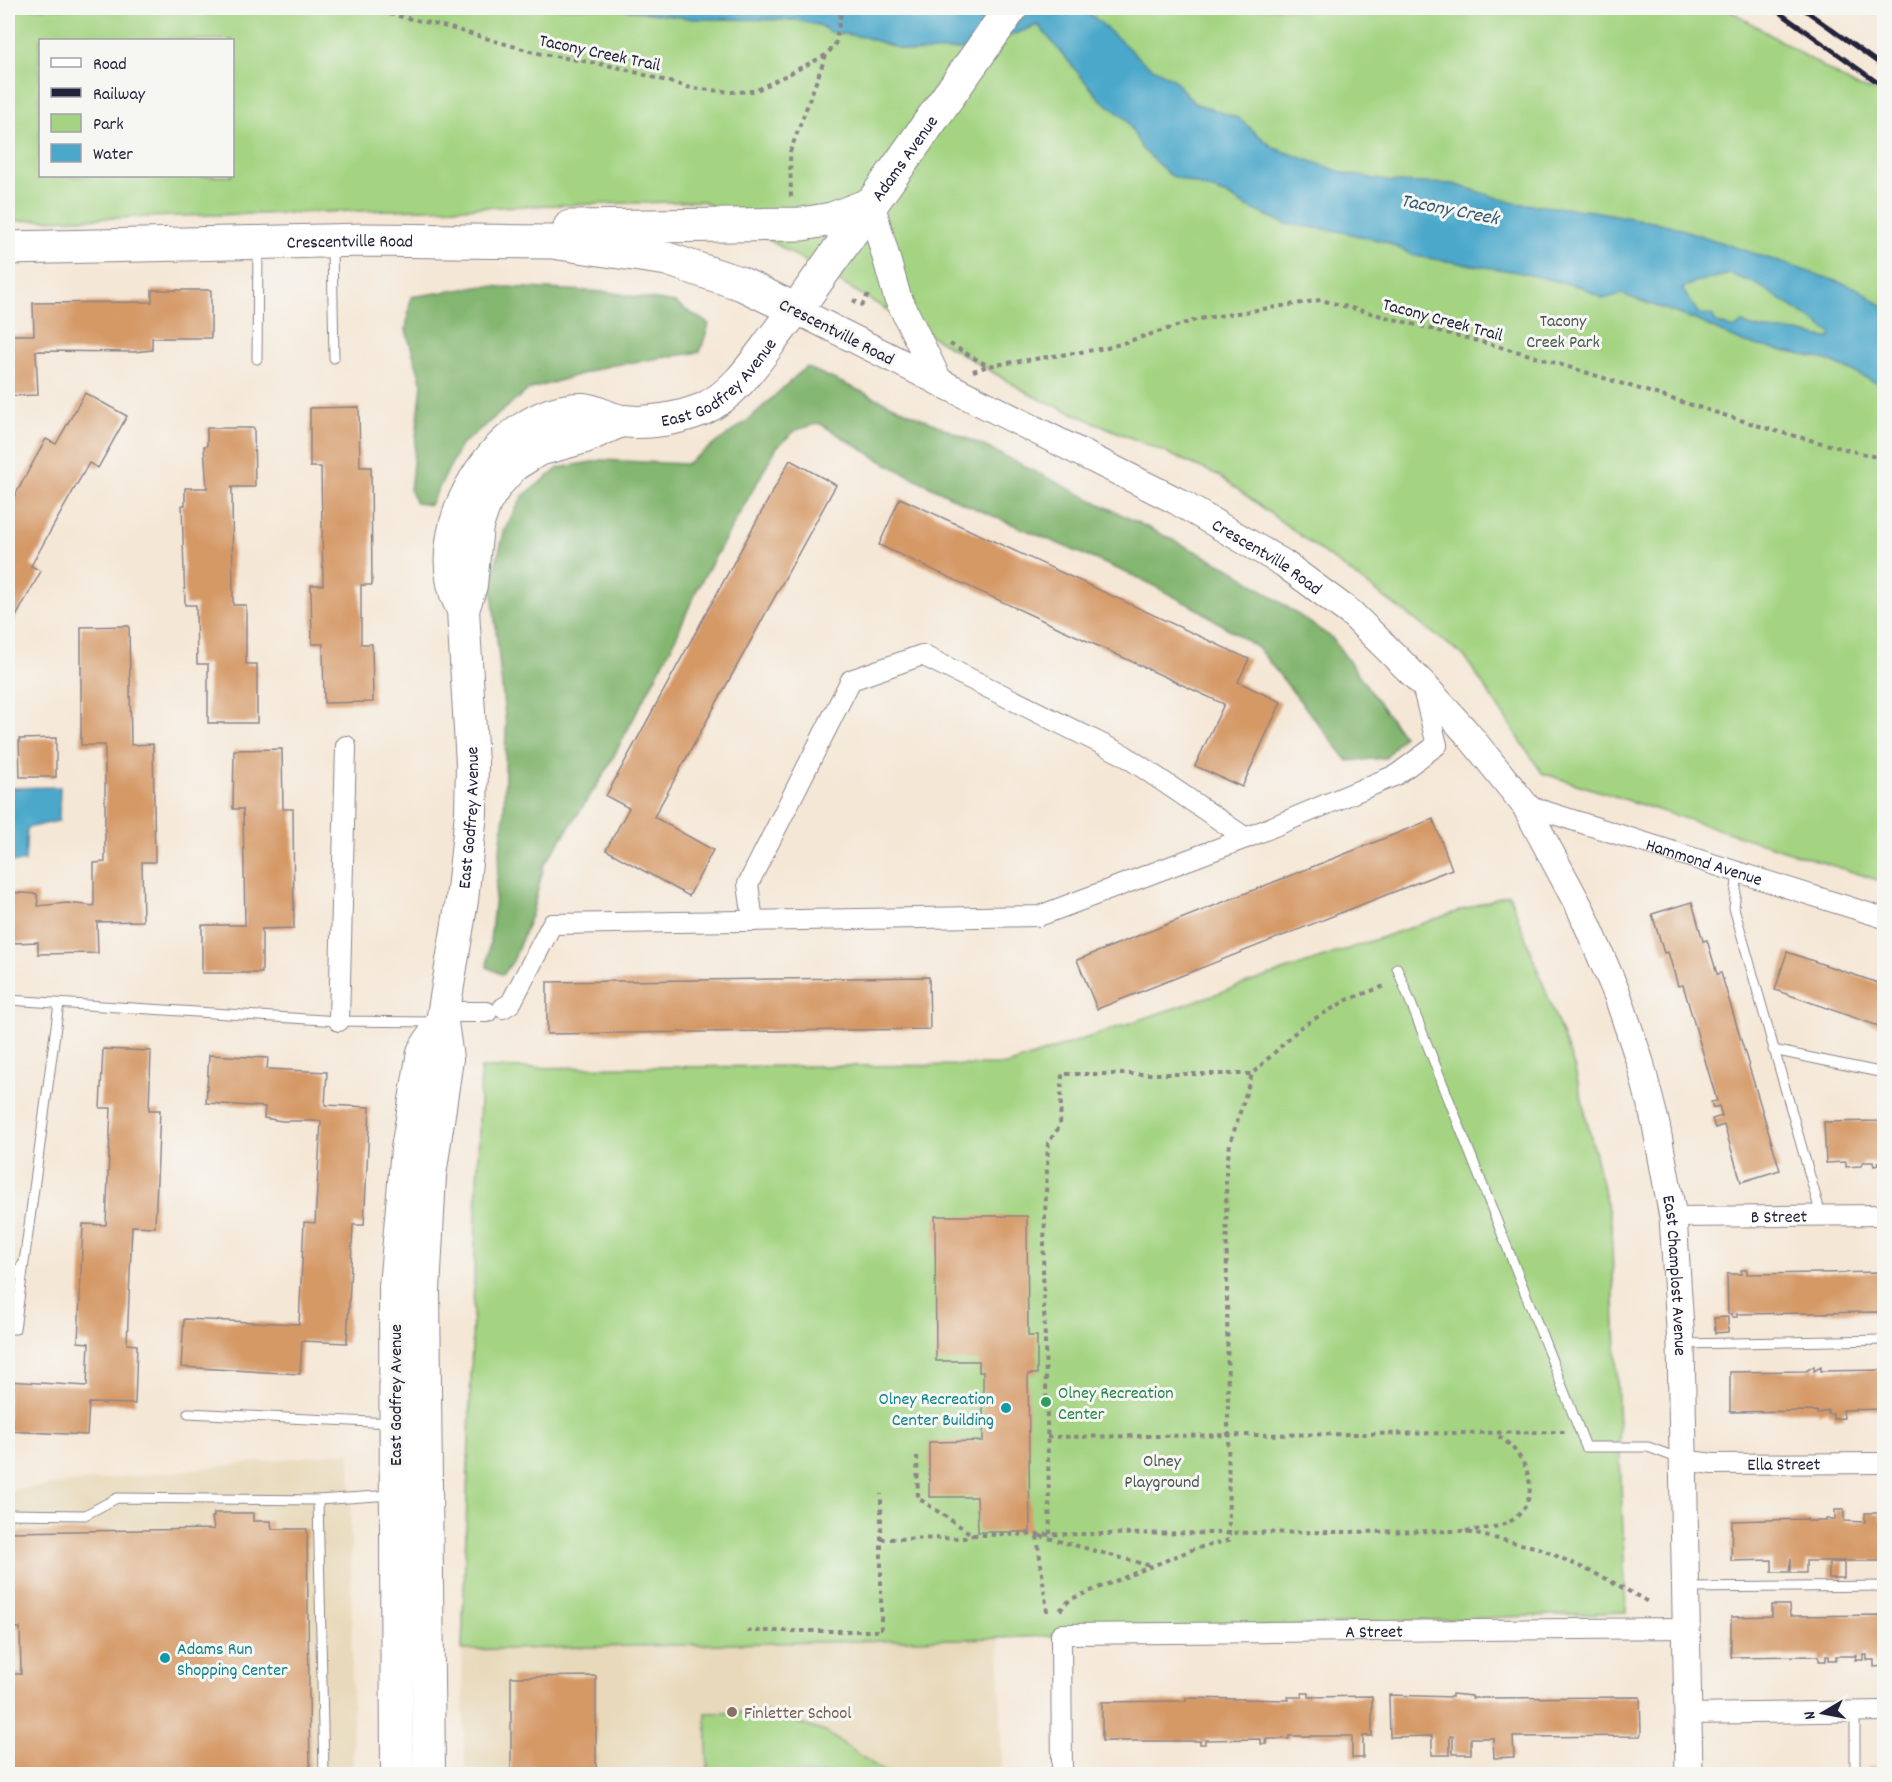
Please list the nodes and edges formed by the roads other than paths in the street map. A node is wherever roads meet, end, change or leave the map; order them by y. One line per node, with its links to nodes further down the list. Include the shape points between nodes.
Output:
1 (1011, 8): 2 (highway, Adams Avenue)
2 (871, 204): 3 (highway, via 832,219 802,224 559,227); 7 (highway, Adams Avenue); 10 (street, via 897,296)
3 (370, 240): 4 (highway, Crescentville Road); 7 (highway, Crescentville Road, via 552,242 632,252 710,273)
4 (332, 241): 5 (highway, Crescentville Road); 8 (lane)
5 (258, 243): 6 (highway, Crescentville Road); 9 (lane)
6 (8, 248)
7 (796, 310): 10 (street, Crescentville Road); 21 (main road, East Godfrey Avenue, via 743,377 724,396 704,408 684,415 621,421 584,409 555,415 530,426 487,460 471,484 453,533 450,561 452,586 463,610 471,813)
8 (334, 358)
9 (257, 359)
10 (939, 382): 11 (street, Crescentville Road, via 1175,500 1283,563 1352,614)
11 (1421, 682): 13 (street, Crescentville Road); 14 (street, via 1437,746 1396,775)
12 (346, 746): 22 (street)
13 (1525, 805): 15 (street, Hammond Avenue); 27 (street, East Champlost Avenue, via 1582,912 1617,994 1656,1125)
14 (1246, 838): 17 (street, via 1039,916); 17 (street, via 1124,755 922,655 851,680 748,884)
15 (1738, 871): 16 (street, Hammond Avenue); 23 (lane, via 1734,908)
16 (1884, 918)
17 (753, 921): 21 (street, via 552,924 511,1003 495,1010)
18 (1397, 968): 35 (lane, via 1586,1447 1648,1447)
19 (8, 1000): 20 (lane)
20 (59, 1004): 22 (lane); 28 (lane)
21 (443, 1017): 22 (lane); 34 (main road, East Godfrey Avenue, via 447,1059 426,1219 424,1291)
22 (339, 1021)
23 (1773, 1050): 24 (lane); 25 (lane)
24 (1884, 1073)
25 (1821, 1215): 26 (street, B Street); 27 (street, B Street)
26 (1884, 1215)
27 (1673, 1217): 32 (street, East Champlost Avenue)
28 (24, 1262): 29 (lane); 30 (lane, via 15,1329)
29 (8, 1283)
30 (8, 1329)
31 (1884, 1340): 32 (lane)
32 (1681, 1344): 35 (street, East Champlost Avenue)
33 (188, 1413): 34 (lane)
34 (411, 1425): 37 (main road, East Godfrey Avenue)
35 (1682, 1460): 36 (street, Ella Street, via 1713,1464); 41 (street, East Champlost Avenue)
36 (1884, 1463)
37 (411, 1494): 38 (lane); 47 (main road, East Godfrey Avenue); 48 (main road, East Godfrey Avenue)
38 (318, 1500): 39 (lane, via 117,1498 85,1515); 46 (lane)
39 (8, 1514)
40 (1884, 1586): 41 (lane)
41 (1685, 1588): 42 (street, East Champlost Avenue)
42 (1686, 1628): 45 (street, East Champlost Avenue); 49 (street, A Street, via 1061,1634)
43 (1884, 1711): 44 (street)
44 (1855, 1712): 45 (street); 51 (lane)
45 (1688, 1714): 50 (street, East Champlost Avenue)
46 (324, 1774)
47 (397, 1774)
48 (429, 1774)
49 (1062, 1774)
50 (1689, 1774)
51 (1855, 1774)

